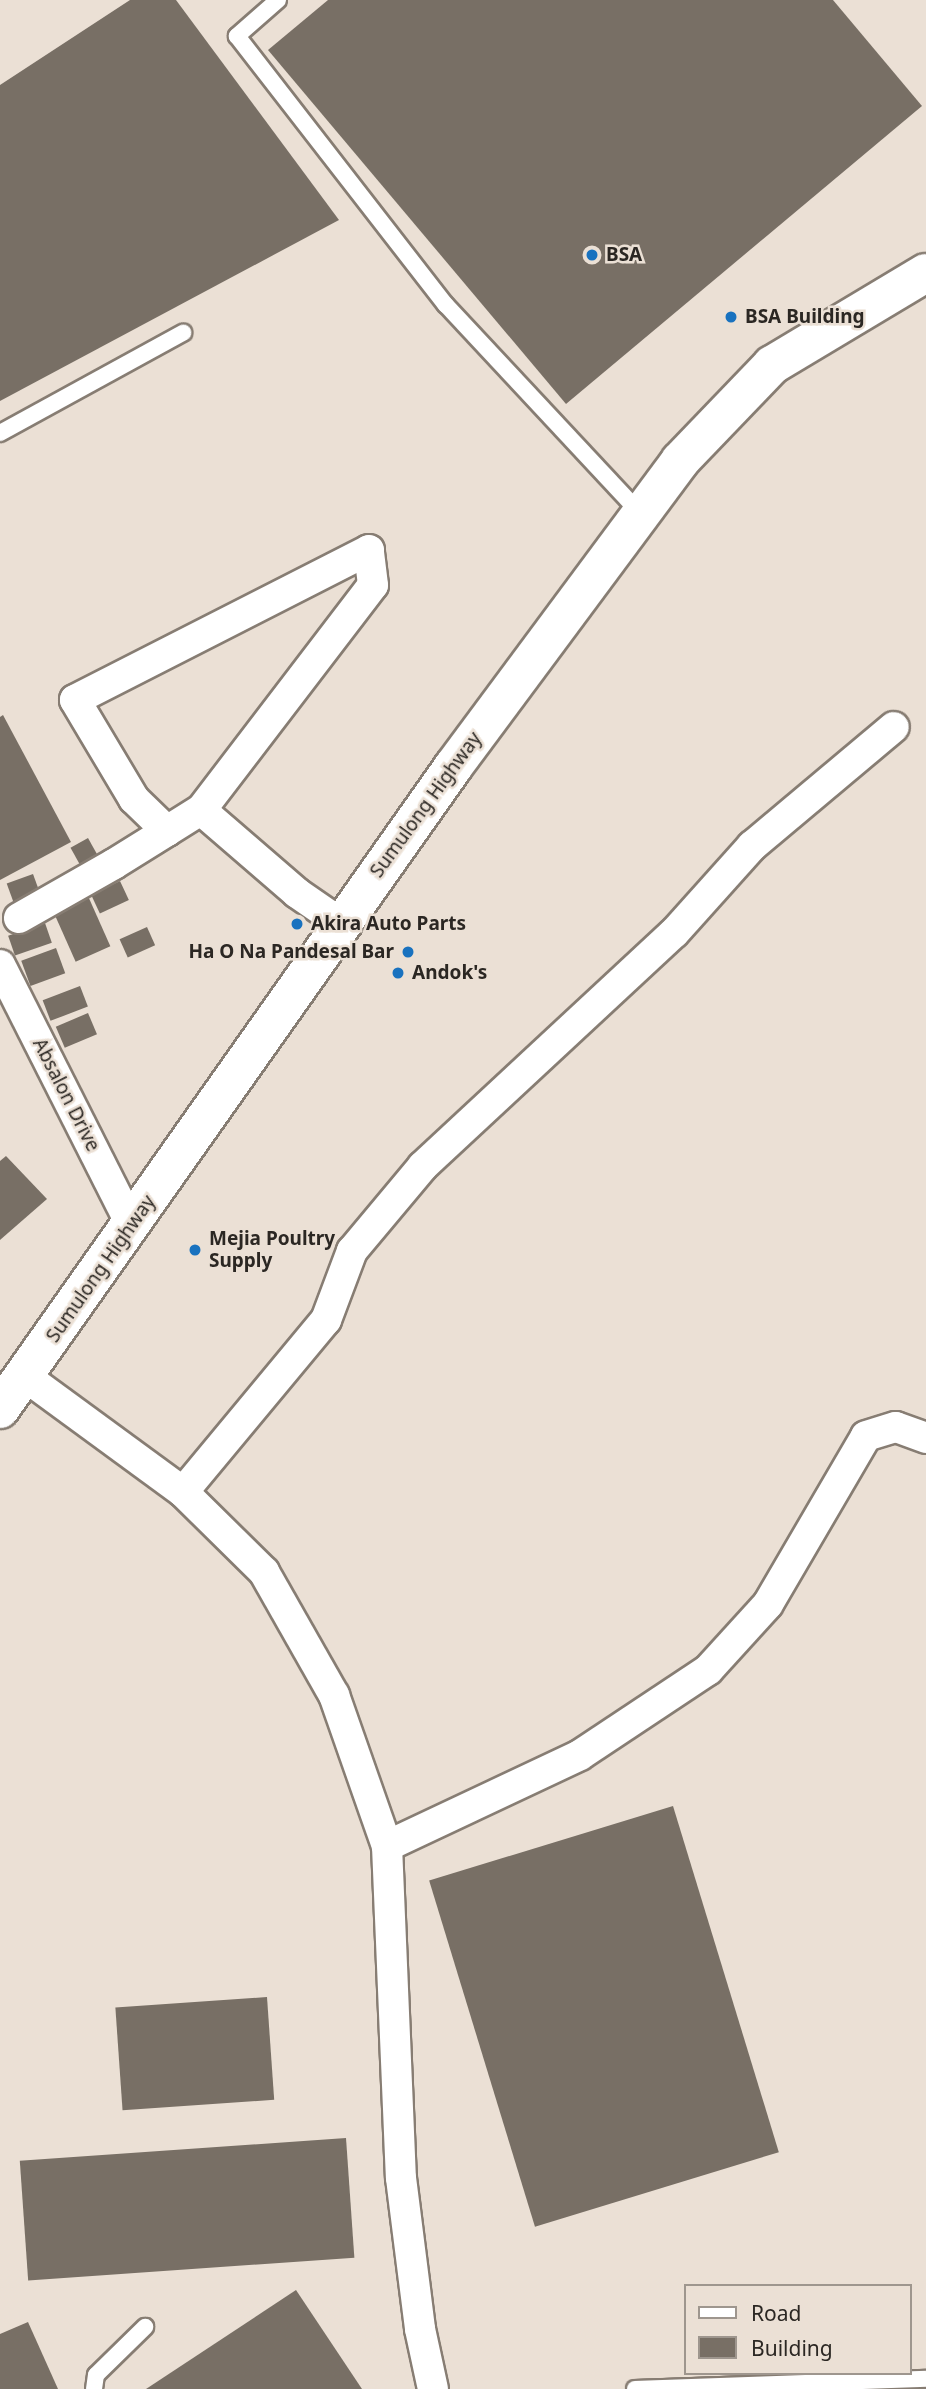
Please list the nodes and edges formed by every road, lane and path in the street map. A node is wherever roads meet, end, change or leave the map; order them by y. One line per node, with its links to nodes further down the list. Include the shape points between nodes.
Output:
1 (278, 0): 5 (lane, via 237,36 446,305)
2 (926, 273): 5 (main road, Sumulong Highway, via 772,365 680,461)
3 (183, 333): 4 (lane)
4 (0, 433)
5 (639, 512): 10 (main road, Sumulong Highway)
6 (894, 727): 16 (street, via 752,846 674,933 423,1166 352,1251 326,1320)
7 (201, 810): 8 (street); 8 (street, via 373,585 369,550 75,700 134,800); 10 (street, via 296,893)
8 (167, 831): 9 (street)
9 (19, 918)
10 (342, 924): 12 (main road, Sumulong Highway)
11 (0, 965): 12 (street, Absalon Drive)
12 (132, 1226): 13 (main road, Sumulong Highway)
13 (26, 1377): 14 (main road, Sumulong Highway); 16 (street)
14 (0, 1409)
15 (926, 1438): 17 (street, via 896,1427 866,1436 768,1604 708,1670 580,1755)
16 (183, 1492): 17 (street, via 264,1572 334,1695)
17 (387, 1846): 21 (street, via 401,2178 420,2329)
18 (145, 2327): 20 (lane, via 96,2375)
19 (926, 2379): 22 (lane)
20 (94, 2389)
21 (433, 2389)
22 (635, 2389)

